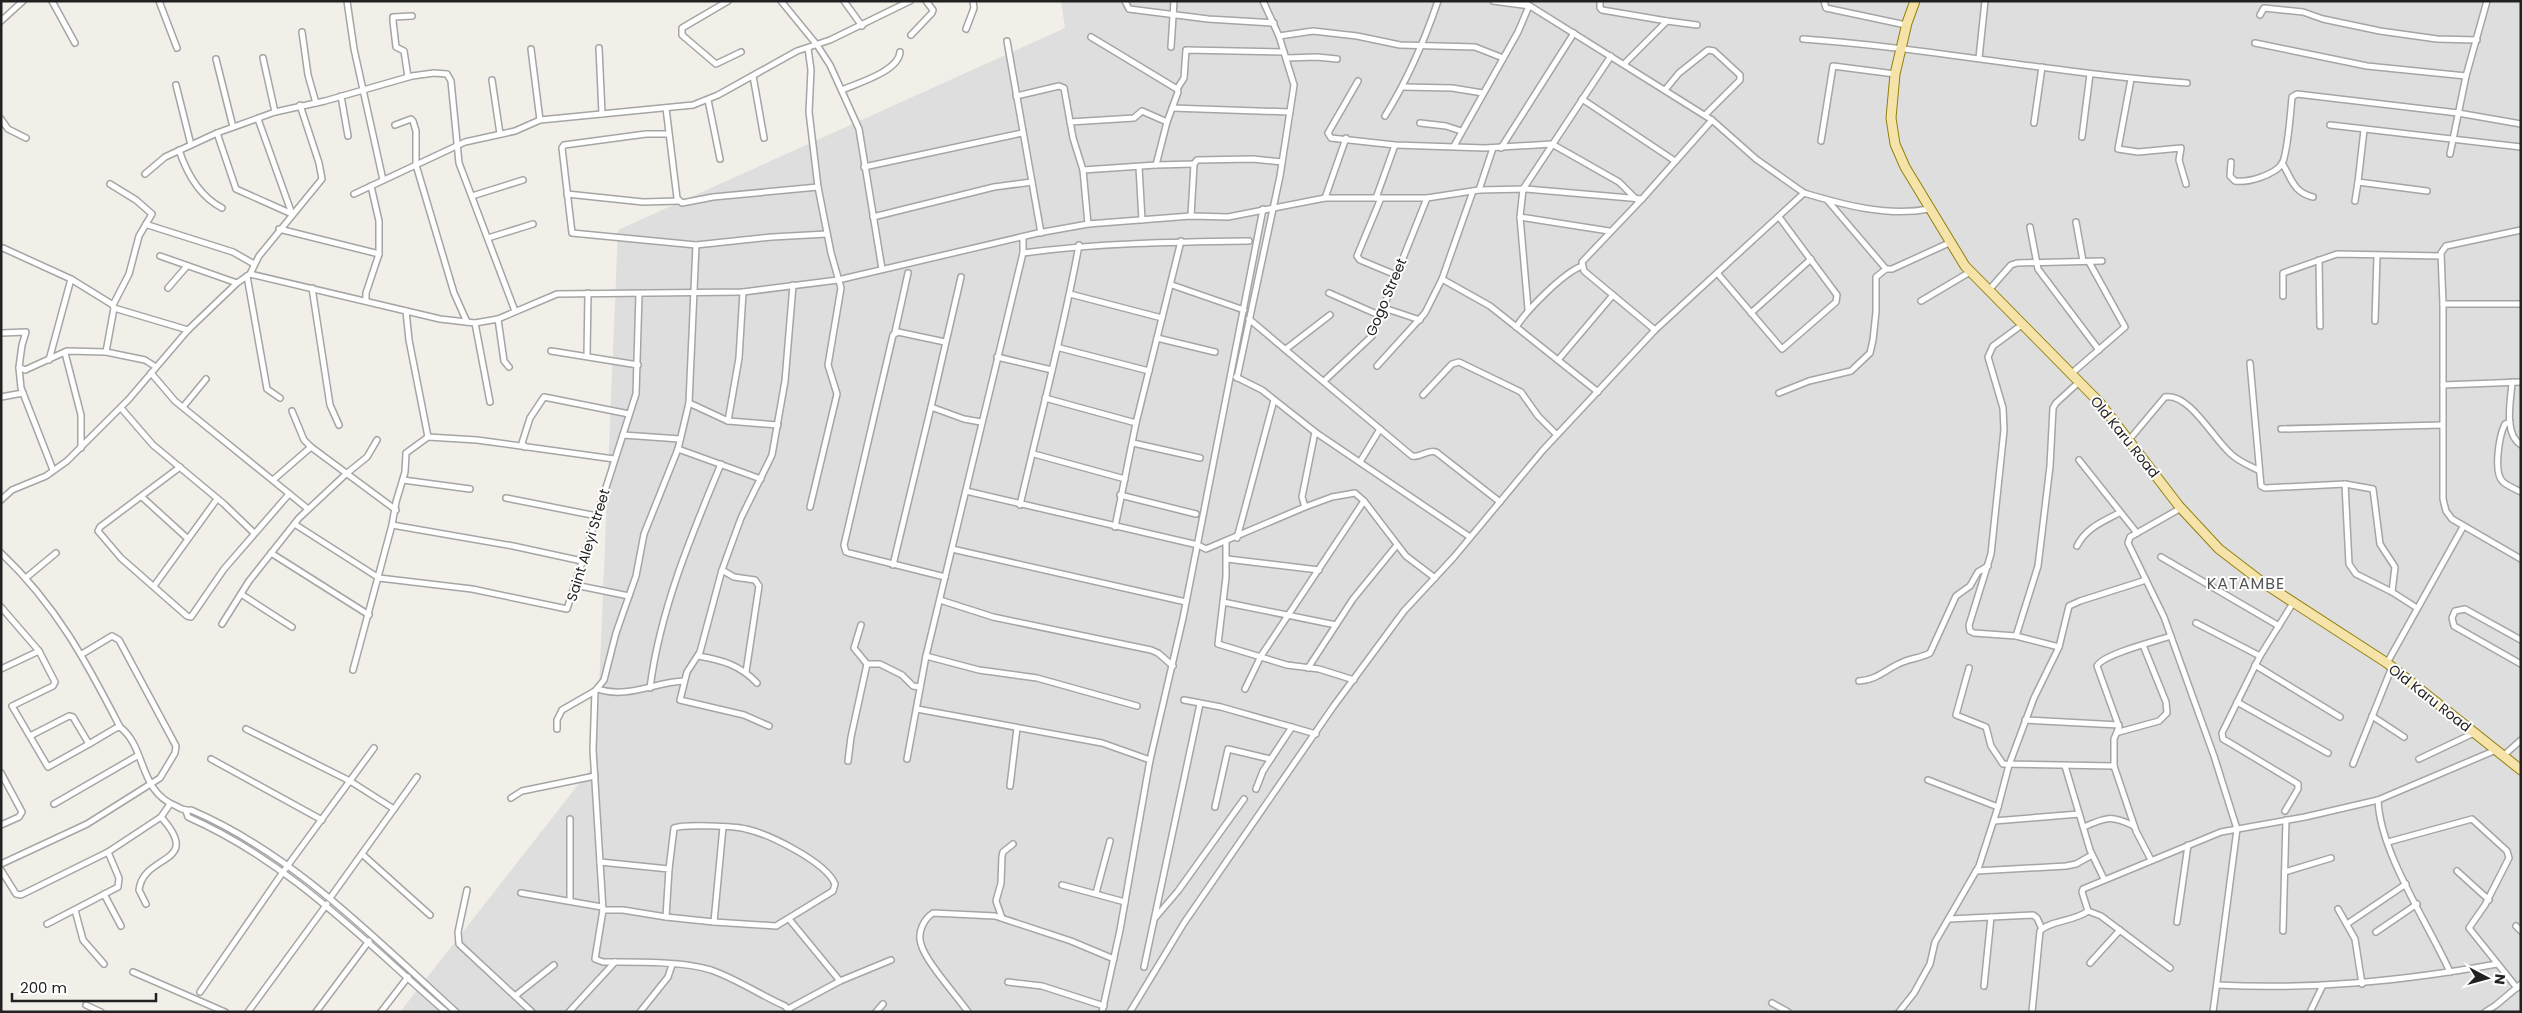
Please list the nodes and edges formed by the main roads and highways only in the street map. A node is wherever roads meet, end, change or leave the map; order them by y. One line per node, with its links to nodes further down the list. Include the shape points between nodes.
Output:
1 (1914, 1): 2 (main road, Old Karu Road, via 1895,74 1892,118 1895,144 1929,209 1970,272 2080,381 2181,508 2219,549 2293,603 2389,665)
2 (2521, 770)

